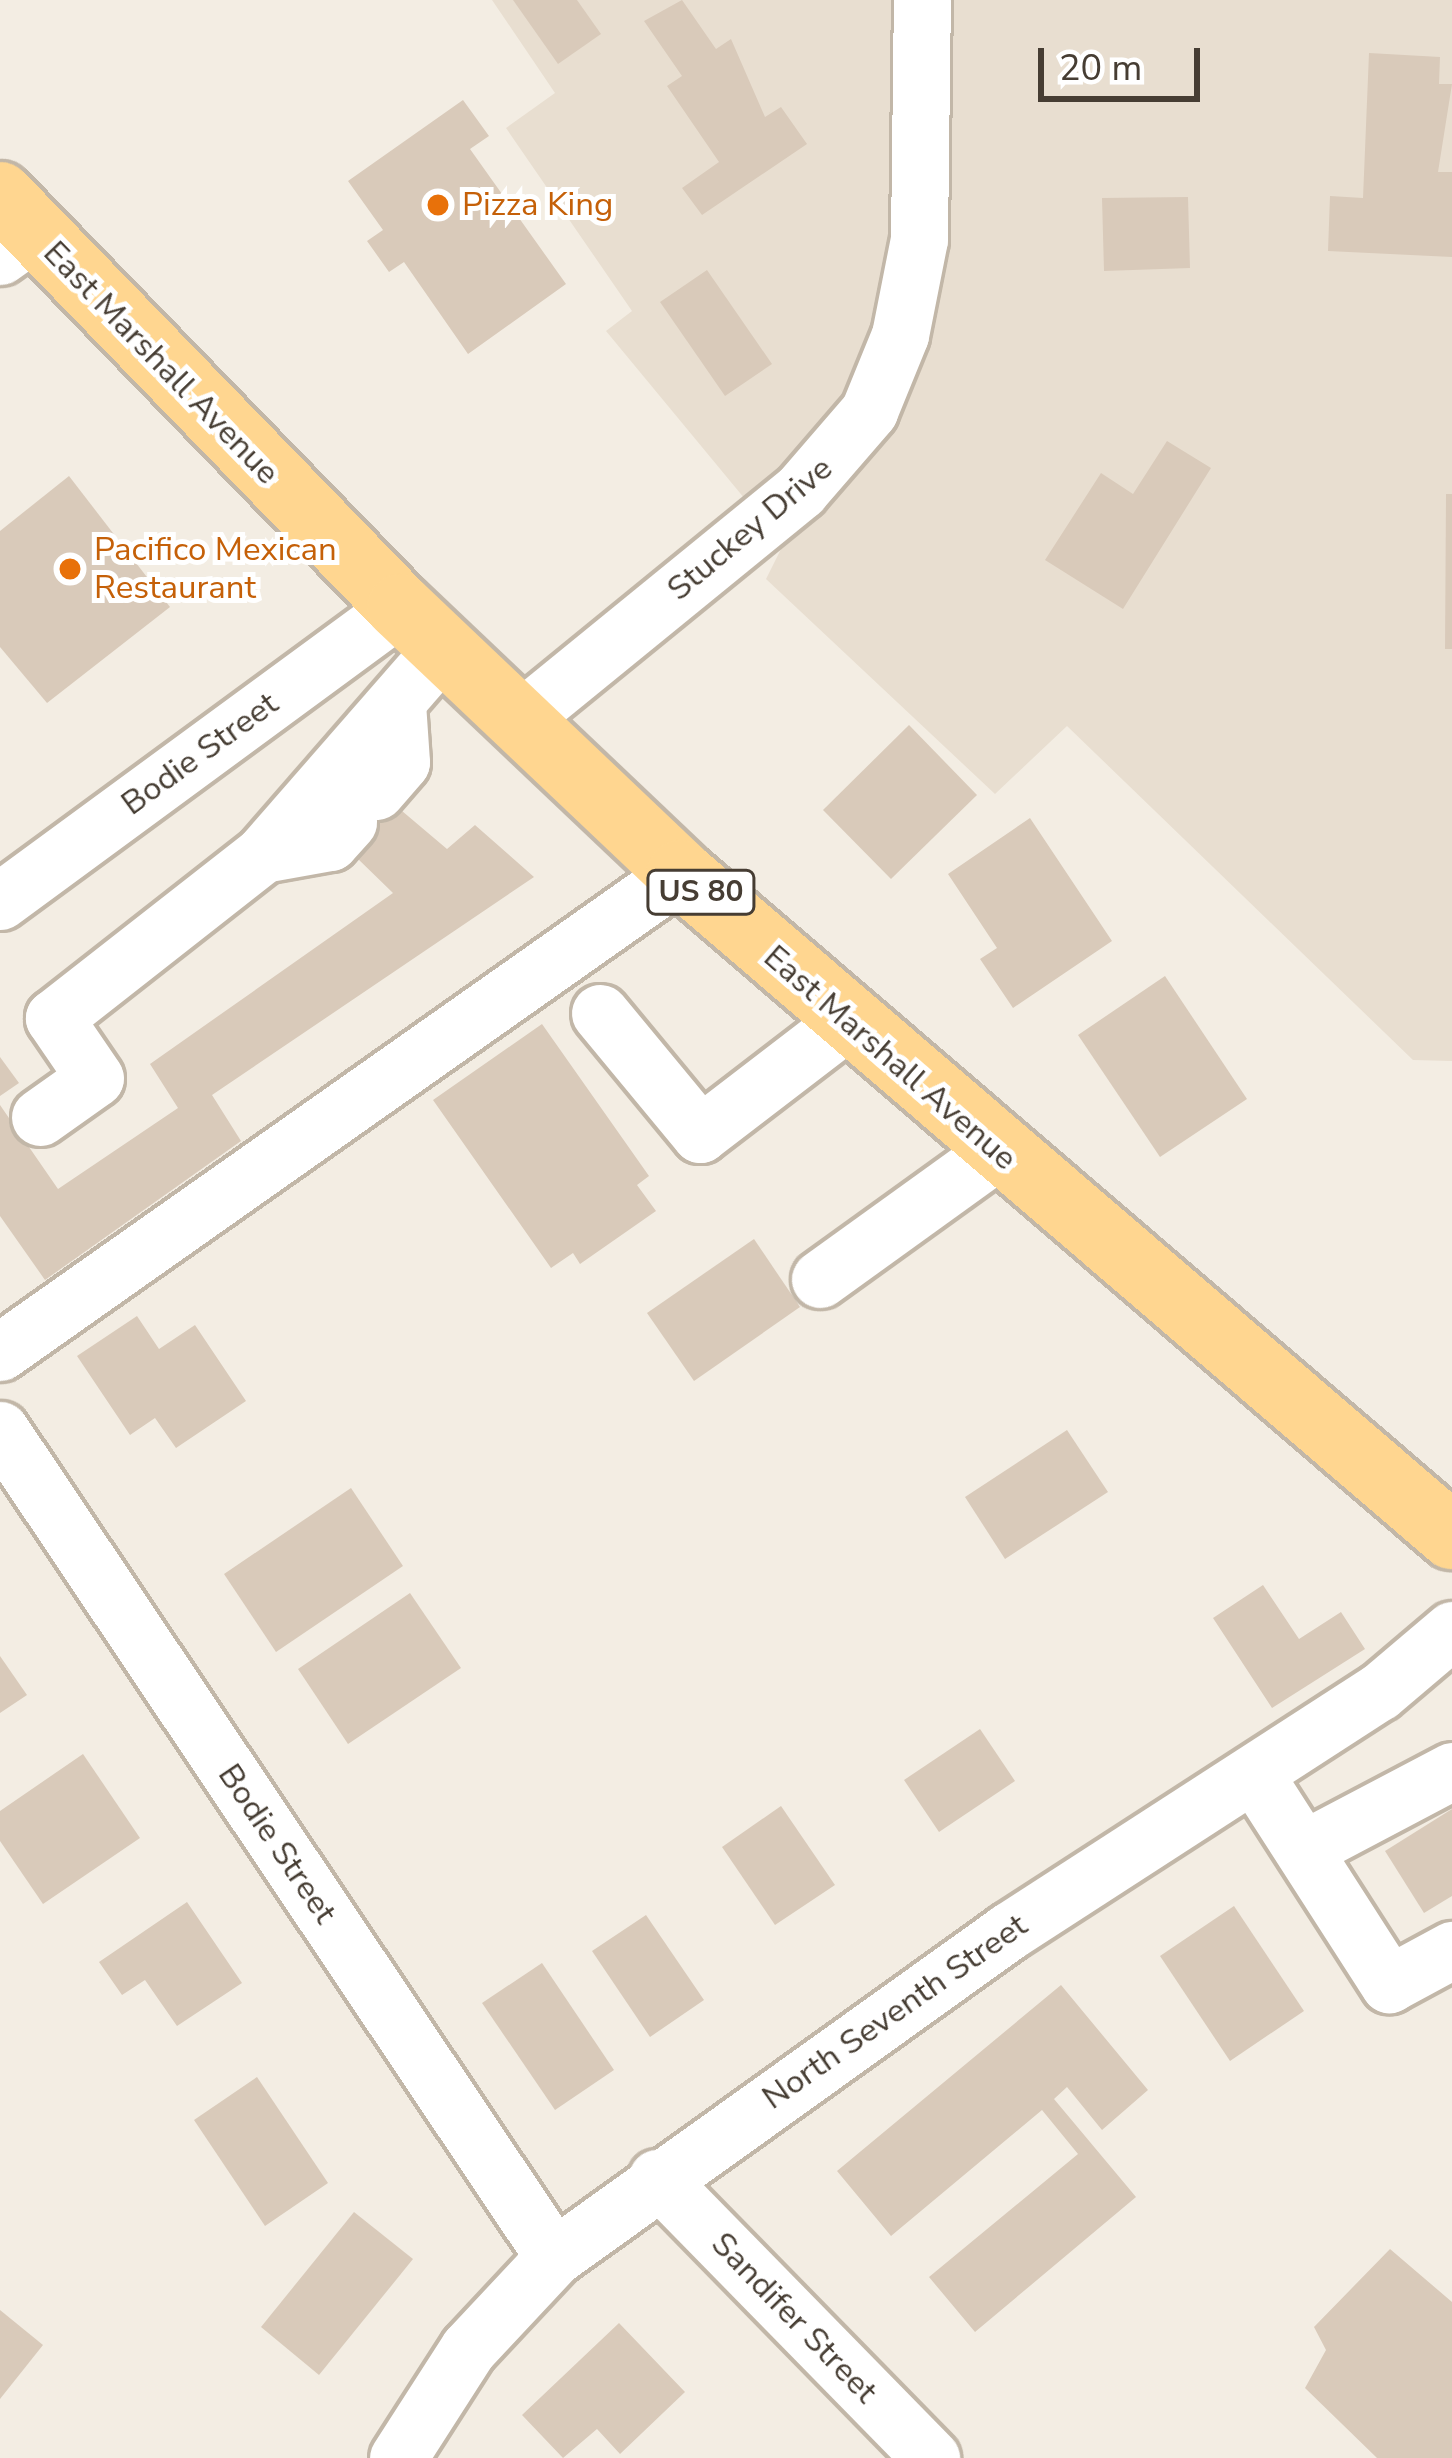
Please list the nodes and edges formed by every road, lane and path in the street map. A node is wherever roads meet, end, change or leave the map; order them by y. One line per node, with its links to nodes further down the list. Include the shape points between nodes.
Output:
1 (922, 0): 5 (street, Stuckey Drive, via 919,239 900,335 869,412 800,491)
2 (12, 227): 3 (main road, East Marshall Avenue / US 80)
3 (421, 627): 4 (street); 5 (main road, East Marshall Avenue / US 80); 8 (street, Bodie Street)
4 (397, 704): 6 (street); 6 (street, via 401,761 362,807 330,842)
5 (518, 721): 7 (main road, East Marshall Avenue / US 80)
6 (263, 854): 11 (street, via 54,1018 95,1078)
7 (680, 873): 10 (main road, East Marshall Avenue / US 80); 14 (street)
8 (0, 901)
9 (600, 1013): 10 (street, via 700,1135)
10 (847, 1021): 12 (main road, East Marshall Avenue / US 80)
11 (40, 1118)
12 (995, 1152): 13 (street); 16 (main road, East Marshall Avenue / US 80)
13 (820, 1279)
14 (0, 1352)
15 (0, 1430): 23 (street, Bodie Street)
16 (1452, 1536)
17 (1452, 1630): 19 (street, North Seventh Street)
18 (1452, 1771): 20 (street)
19 (1254, 1774): 20 (street); 22 (street, North Seventh Street)
20 (1304, 1849): 21 (street, via 1389,1984)
21 (1452, 1949)
22 (657, 2178): 23 (street, North Seventh Street); 25 (street, Sandifer Street)
23 (554, 2258): 24 (street, North Seventh Street, via 468,2349)
24 (398, 2458)
25 (931, 2458)

